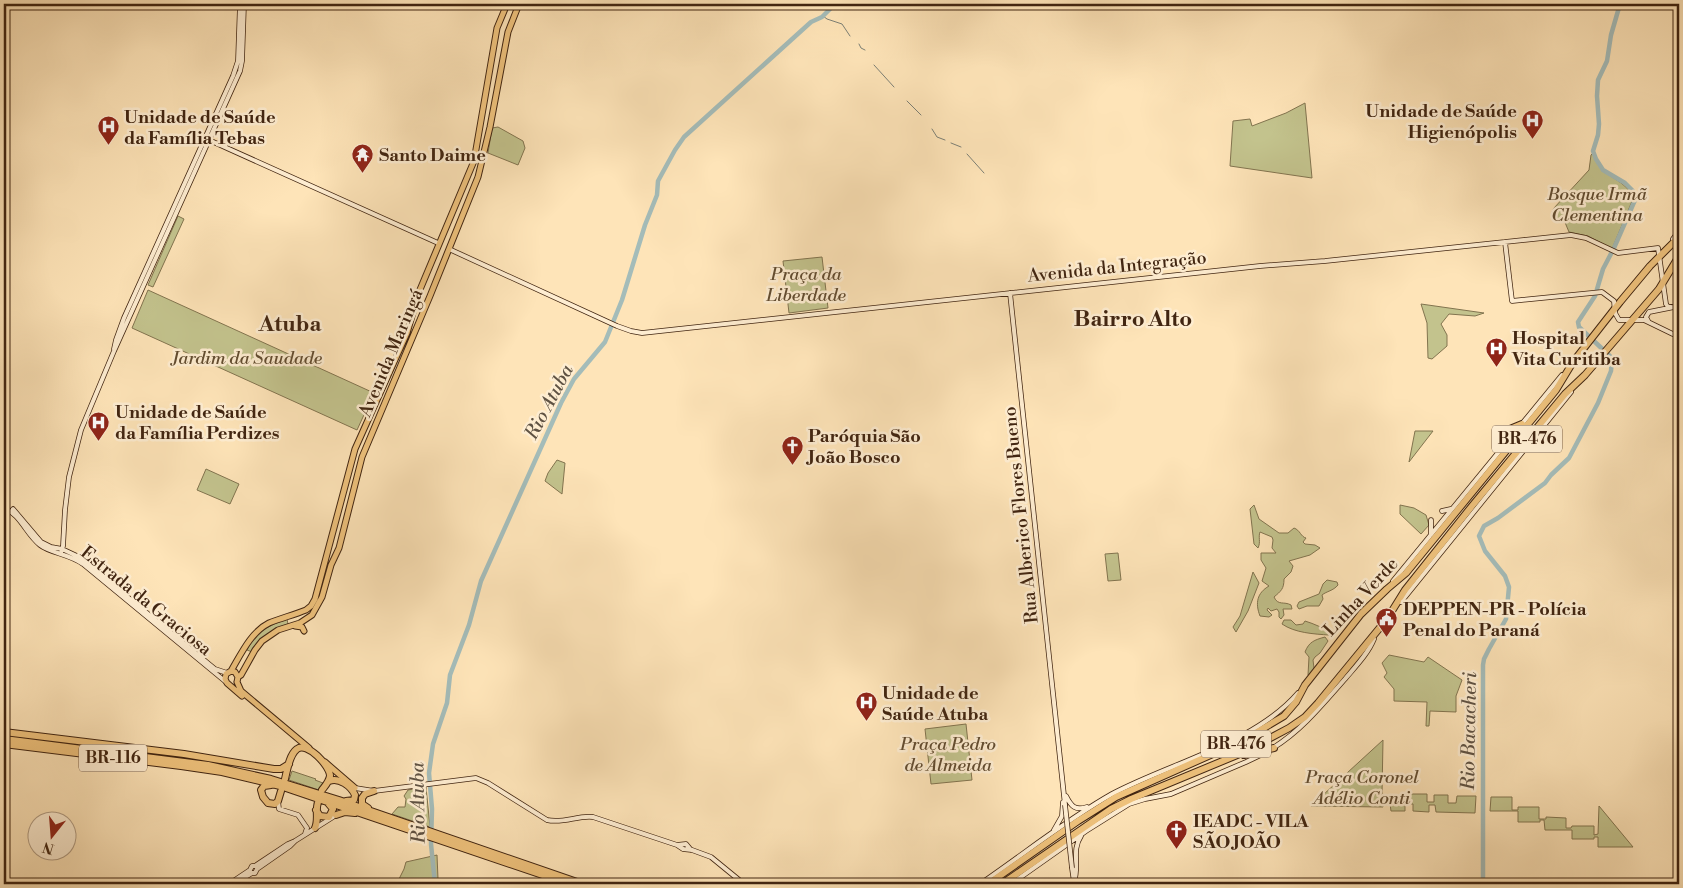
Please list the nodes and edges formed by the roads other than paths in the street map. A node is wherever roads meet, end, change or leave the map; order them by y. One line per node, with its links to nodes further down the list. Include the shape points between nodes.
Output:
1 (240, 4): 5 (main road, via 238,62)
2 (244, 4): 5 (main road, via 242,61)
3 (507, 4): 6 (main road, Avenida Maringá, via 497,28)
4 (519, 4): 7 (main road, Avenida Maringá, via 508,32)
5 (214, 125): 8 (main road); 31 (main road, via 124,318)
6 (479, 133): 7 (main road, via 487,132); 9 (main road, Avenida Maringá, via 474,161)
7 (488, 136): 10 (main road, Avenida Maringá)
8 (209, 140): 16 (main road); 31 (main road)
9 (464, 183): 10 (main road, via 468,188); 11 (main road, Avenida Maringá)
10 (474, 187): 12 (main road, Avenida Maringá)
11 (447, 222): 12 (main road, via 455,220); 16 (main road, Avenida Maringá)
12 (458, 227): 18 (main road, Avenida Maringá)
13 (1679, 231): 17 (main road)
14 (1679, 237): 17 (highway, Linha Verde / BR-476)
15 (1505, 242): 19 (main road, Avenida da Integração, via 1578,236 1618,253 1658,248); 23 (main road, Avenida da Integração); 27 (main road, via 1512,301 1604,292 1614,300)
16 (438, 244): 22 (main road, Avenida Maringá)
17 (1669, 246): 19 (highway, Linha Verde / BR-476)
18 (449, 249): 23 (main road, Avenida da Integração, via 634,332); 24 (main road, Avenida Maringá)
19 (1659, 255): 21 (main road); 27 (highway, Linha Verde / BR-476)
20 (1679, 257): 21 (highway, Linha Verde / BR-476)
21 (1663, 284): 26 (main road, via 1666,305); 28 (highway, Linha Verde / BR-476)
22 (419, 292): 24 (main road, via 423,299); 32 (main road, Avenida Maringá)
23 (1010, 293): 64 (main road, Rua Alberico Flores Bueno)
24 (430, 296): 33 (main road, Avenida Maringá)
25 (1679, 306): 26 (main road)
26 (1671, 307): 29 (main road, via 1649,312)
27 (1615, 308): 28 (main road, via 1619,320); 34 (highway, Linha Verde / BR-476)
28 (1634, 319): 29 (main road); 39 (highway, Linha Verde / BR-476, via 1565,394)
29 (1648, 321): 30 (main road)
30 (1679, 337)
31 (117, 343): 51 (main road, via 81,430 73,458)
32 (402, 343): 33 (main road); 35 (main road, Avenida Maringá)
33 (409, 346): 36 (main road, Avenida Maringá)
34 (1573, 362): 37 (main road); 38 (highway, Linha Verde / BR-476, via 1559,386)
35 (389, 372): 36 (main road); 42 (main road, Avenida Maringá, via 359,437)
36 (397, 377): 43 (main road, Avenida Maringá, via 362,457)
37 (1522, 424): 38 (highway, via 1508,430)
38 (1513, 439): 39 (highway); 40 (highway, Linha Verde / BR-476); 41 (main road)
39 (1524, 447): 56 (highway, Linha Verde / BR-476, via 1405,590)
40 (1485, 477): 41 (highway); 52 (highway, Linha Verde / BR-476, via 1406,573)
41 (1469, 488): 45 (main road)
42 (343, 491): 43 (main road, via 348,487); 49 (main road, Avenida Maringá)
43 (353, 493): 50 (main road, Avenida Maringá)
44 (4, 506): 51 (main road, Estrada da Graciosa, via 17,513 41,542)
45 (1453, 508): 46 (main road); 48 (main road)
46 (1442, 511)
47 (1431, 520): 48 (main road)
48 (1430, 535): 52 (main road)
49 (332, 537): 50 (main road, via 336,541); 53 (main road, Avenida Maringá, via 318,592 311,606)
50 (342, 540): 54 (main road, Avenida Maringá, via 319,604 312,615)
51 (62, 551): 59 (main road, Estrada da Graciosa, via 88,562 215,669); 61 (main road, Estrada da Graciosa, via 83,564)
52 (1387, 589): 62 (highway, Linha Verde / BR-476, via 1361,614)
53 (287, 618): 54 (main road, via 292,621); 57 (main road, Avenida Maringá, via 261,628)
54 (290, 626): 55 (main road); 58 (main road, Avenida Maringá, via 269,635)
55 (304, 630)
56 (1375, 634): 69 (main road, via 1363,658 1316,713); 73 (highway, Linha Verde / BR-476, via 1305,717)
57 (244, 650): 58 (main road); 59 (main road, Avenida Maringá)
58 (252, 655): 60 (main road, Avenida Maringá)
59 (229, 672): 60 (main road, via 236,673); 61 (main road, via 225,676)
60 (238, 680): 61 (main road, via 233,684); 72 (main road, via 241,691)
61 (227, 683): 70 (main road, Estrada da Graciosa, via 293,739 296,745)
62 (1305, 685): 78 (highway, Linha Verde / BR-476, via 1284,716 1261,731); 80 (main road, via 1289,703 1250,730)
63 (4, 732): 66 (highway)
64 (1058, 734): 77 (main road, Rua Alberico Flores Bueno); 85 (main road, Rua Alberico Flores Bueno)
65 (4, 739): 68 (highway, BR-116)
66 (75, 741): 68 (highway); 71 (highway)
67 (4, 744): 81 (highway, BR-116, via 222,772)
68 (43, 744): 75 (highway, BR-116)
69 (1274, 748): 73 (highway); 95 (main road, via 1182,790 1130,804)
70 (294, 752): 72 (highway, via 304,748); 74 (highway)
71 (184, 754): 74 (highway, via 276,769); 75 (highway)
72 (314, 754): 79 (highway, via 327,766); 82 (main road)
73 (1231, 758): 90 (highway, Linha Verde / BR-476)
74 (289, 764): 76 (highway)
75 (208, 765): 86 (highway, BR-116, via 271,778)
76 (285, 779)
77 (1062, 780): 92 (main road, Rua Alberico Flores Bueno); 101 (main road, via 1062,816)
78 (1151, 780): 80 (highway); 105 (highway, Linha Verde / BR-476, via 1116,796)
79 (329, 781): 83 (highway); 86 (highway, via 340,780 355,793 352,801)
80 (1135, 783): 91 (main road)
81 (281, 788): 87 (highway); 87 (highway, via 265,785 261,790 268,803); 88 (highway, BR-116)
82 (355, 788): 84 (main road); 89 (highway)
83 (322, 790)
84 (374, 791): 89 (highway, via 364,795); 114 (main road, via 476,778 547,820 593,817 677,844 714,859)
85 (1066, 796): 91 (main road, via 1076,809); 92 (main road, Rua Alberico Flores Bueno)
86 (339, 800): 96 (highway, BR-116)
87 (278, 801): 97 (main road, via 280,808 298,816)
88 (320, 801): 93 (highway); 93 (highway, via 332,807 331,815 323,817); 96 (highway, BR-116)
89 (362, 803): 96 (highway, via 364,807 390,815)
90 (1123, 803): 95 (highway); 116 (highway, Linha Verde / BR-476)
91 (1096, 804): 101 (main road)
92 (1066, 805): 108 (main road, Rua Alberico Flores Bueno, bridge)
93 (316, 810): 98 (highway, via 317,824)
94 (336, 815): 96 (highway, via 356,813 386,824); 98 (main road)
95 (1110, 816): 99 (main road)
96 (406, 825): 102 (highway, BR-116)
97 (307, 828): 98 (main road); 100 (main road)
98 (314, 828): 100 (main road)
99 (1086, 831): 108 (main road, via 1076,847); 117 (main road)
100 (305, 834): 106 (main road, via 256,868 256,872)
101 (1050, 835): 103 (main road)
102 (438, 837): 104 (highway, BR-116); 113 (highway, BR-116)
103 (1028, 851): 105 (highway); 115 (main road)
104 (515, 866): 111 (main road); 112 (highway, BR-116)
105 (1012, 867): 107 (highway, Linha Verde / BR-476)
106 (251, 871): 109 (main road); 110 (main road)
107 (989, 883)
108 (1074, 883)
109 (229, 884)
110 (234, 884)
111 (557, 884)
112 (570, 884)
113 (584, 884)
114 (744, 884)
115 (980, 884)
116 (1002, 884)
117 (1010, 884)

